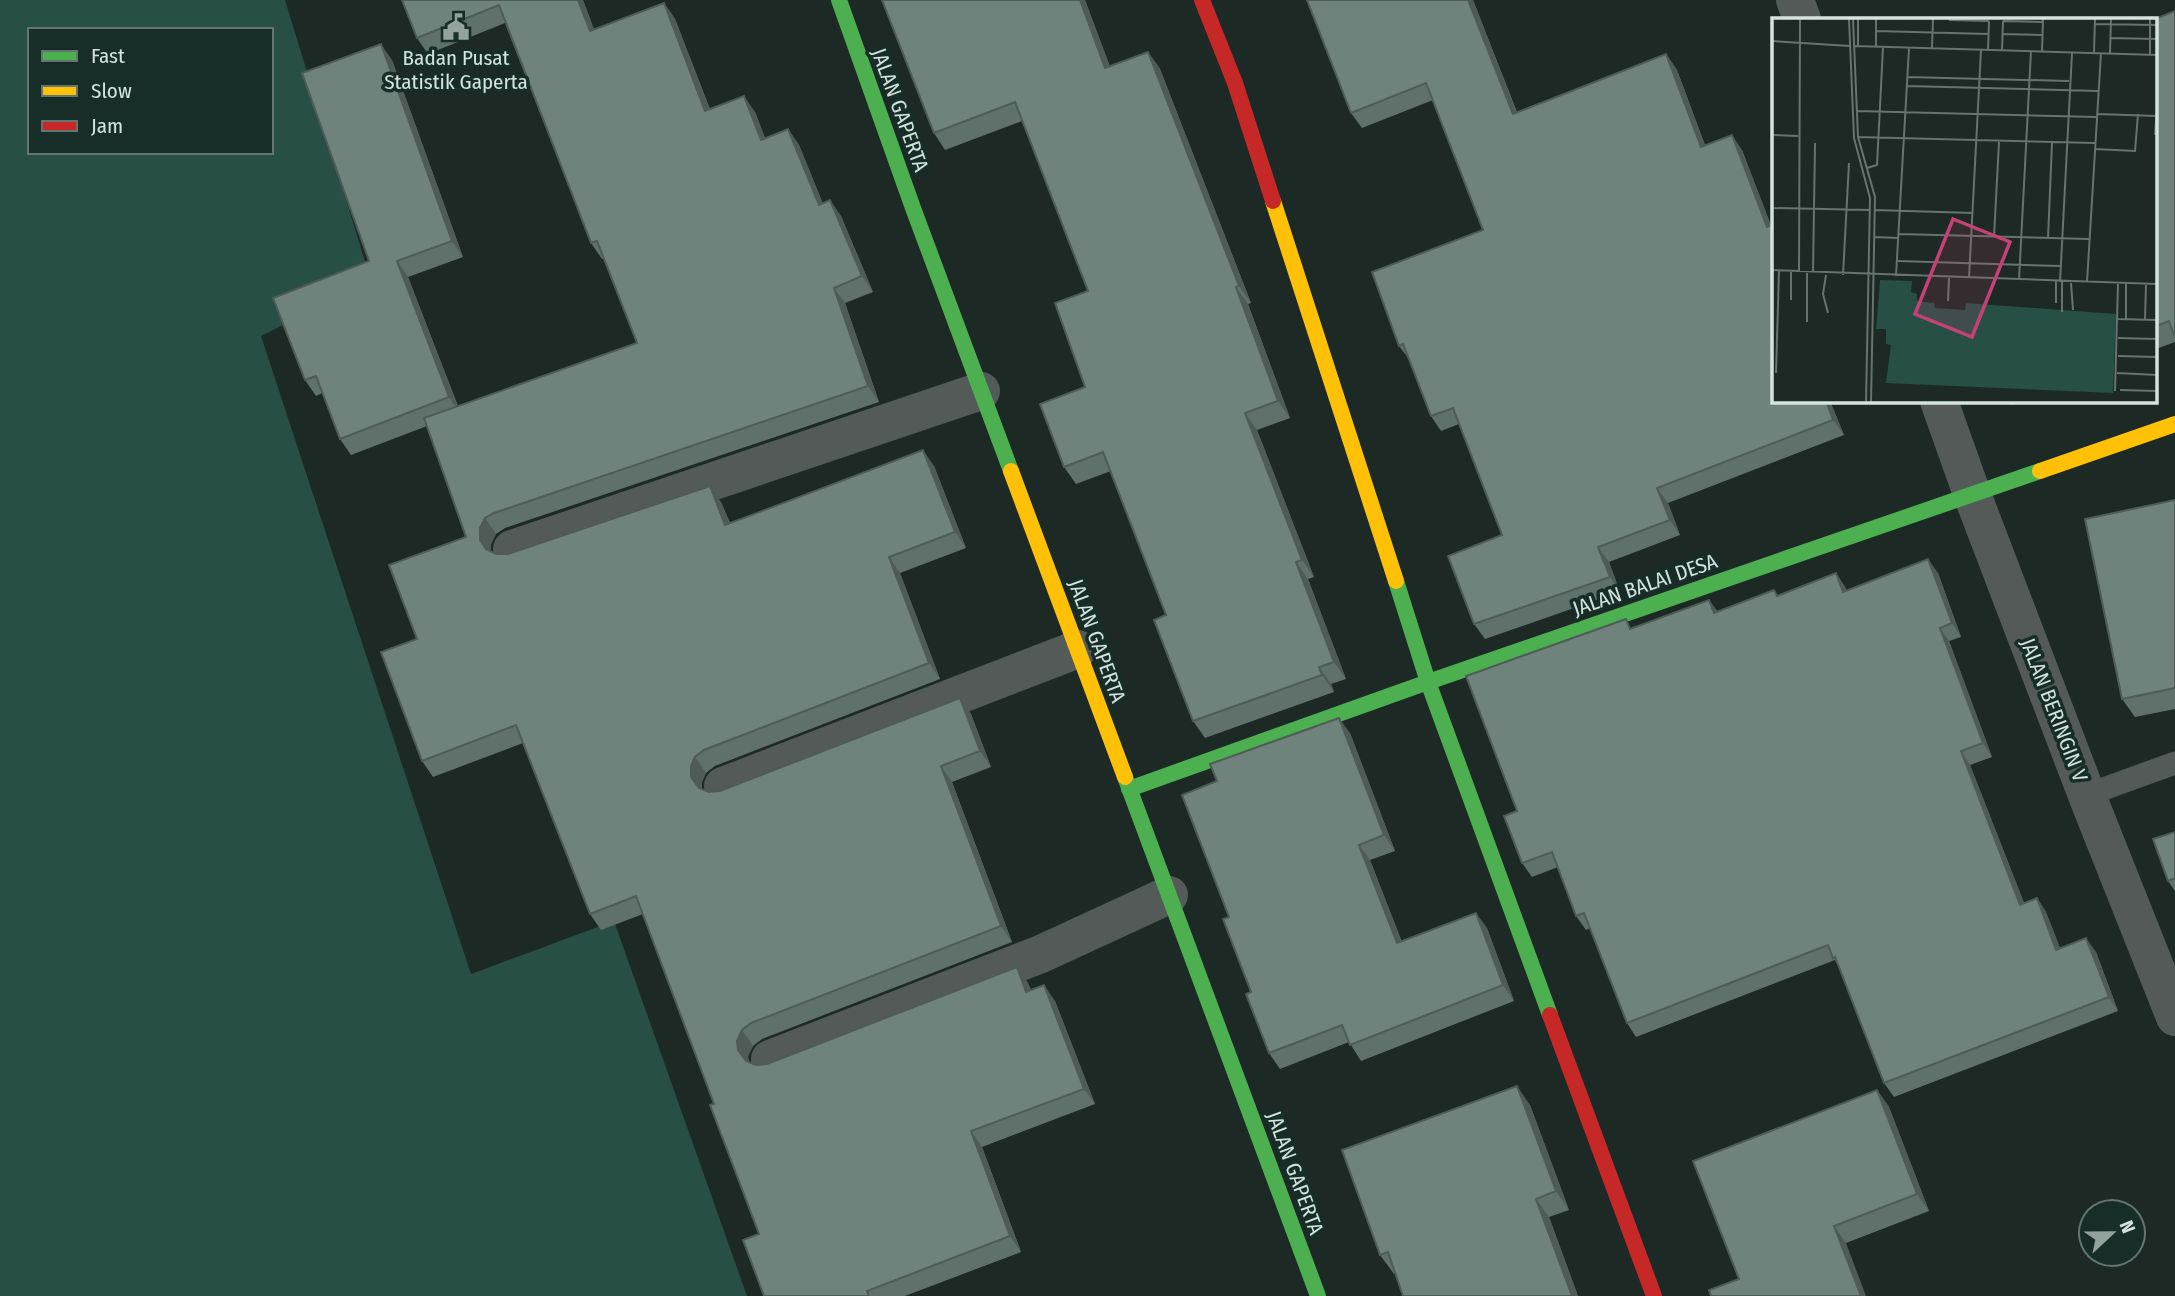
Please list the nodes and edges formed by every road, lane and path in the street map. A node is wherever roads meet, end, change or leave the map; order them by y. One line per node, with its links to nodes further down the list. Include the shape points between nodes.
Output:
1 (839, 0): 5 (street, JALAN GAPERTA)
2 (1202, 0): 11 (street, via 1235,83)
3 (1795, 0): 4 (street)
4 (1802, 18)
5 (981, 391): 9 (street); 10 (street, JALAN GAPERTA)
6 (1939, 402): 8 (street, JALAN BERINGIN V)
7 (2175, 424): 8 (street, JALAN BALAI DESA)
8 (1972, 494): 11 (street, JALAN BALAI DESA); 15 (street, JALAN BERINGIN V)
9 (512, 549)
10 (1078, 649): 13 (street); 14 (street, JALAN GAPERTA)
11 (1428, 682): 14 (street, JALAN BALAI DESA); 21 (street)
12 (2175, 763): 15 (lane)
13 (723, 786)
14 (1129, 789): 16 (street, JALAN GAPERTA)
15 (2088, 798): 17 (street, JALAN BERINGIN V)
16 (1169, 895): 19 (street, via 1041,954); 20 (street, JALAN GAPERTA)
17 (2161, 941): 18 (street, JALAN BERINGIN V)
18 (2175, 1017)
19 (770, 1059)
20 (1314, 1295)
21 (1654, 1296)

